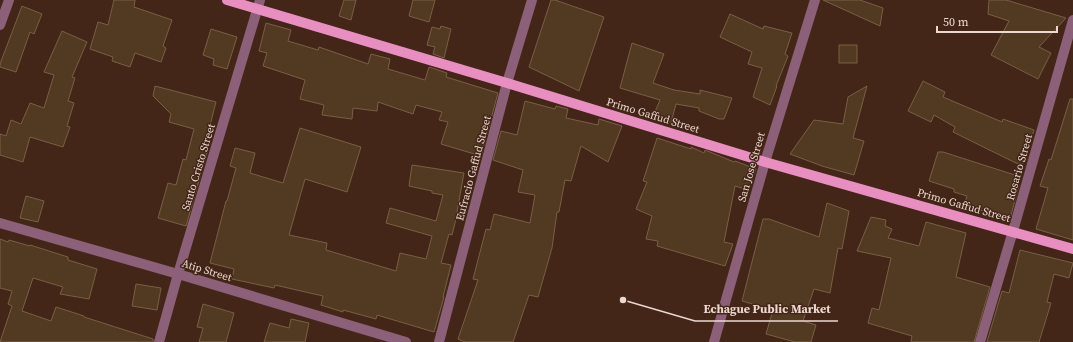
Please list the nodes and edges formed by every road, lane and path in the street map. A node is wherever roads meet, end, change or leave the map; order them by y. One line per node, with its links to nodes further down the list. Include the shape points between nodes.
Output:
1 (8, 0): 7 (street)
2 (227, 0): 5 (main road, Primo Gaffud Street)
3 (532, 0): 8 (street, Eufracio Gaffud Street)
4 (815, 0): 9 (street, San Jose Street)
5 (259, 5): 8 (main road, Primo Gaffud Street); 13 (street, Santo Cristo Street)
6 (1073, 20): 11 (street, Rosario Street)
7 (0, 25)
8 (507, 83): 9 (main road, Primo Gaffud Street); 16 (street, Eufracio Gaffud Street)
9 (765, 162): 11 (main road, Primo Gaffud Street); 17 (street, San Jose Street)
10 (0, 223): 13 (street, Atip Street)
11 (1013, 231): 12 (main road, Primo Gaffud Street); 18 (street, Rosario Street)
12 (1073, 249)
13 (178, 274): 14 (street, Santo Cristo Street); 15 (street, Atip Street)
14 (159, 342)
15 (406, 342)
16 (439, 342)
17 (714, 342)
18 (980, 342)

